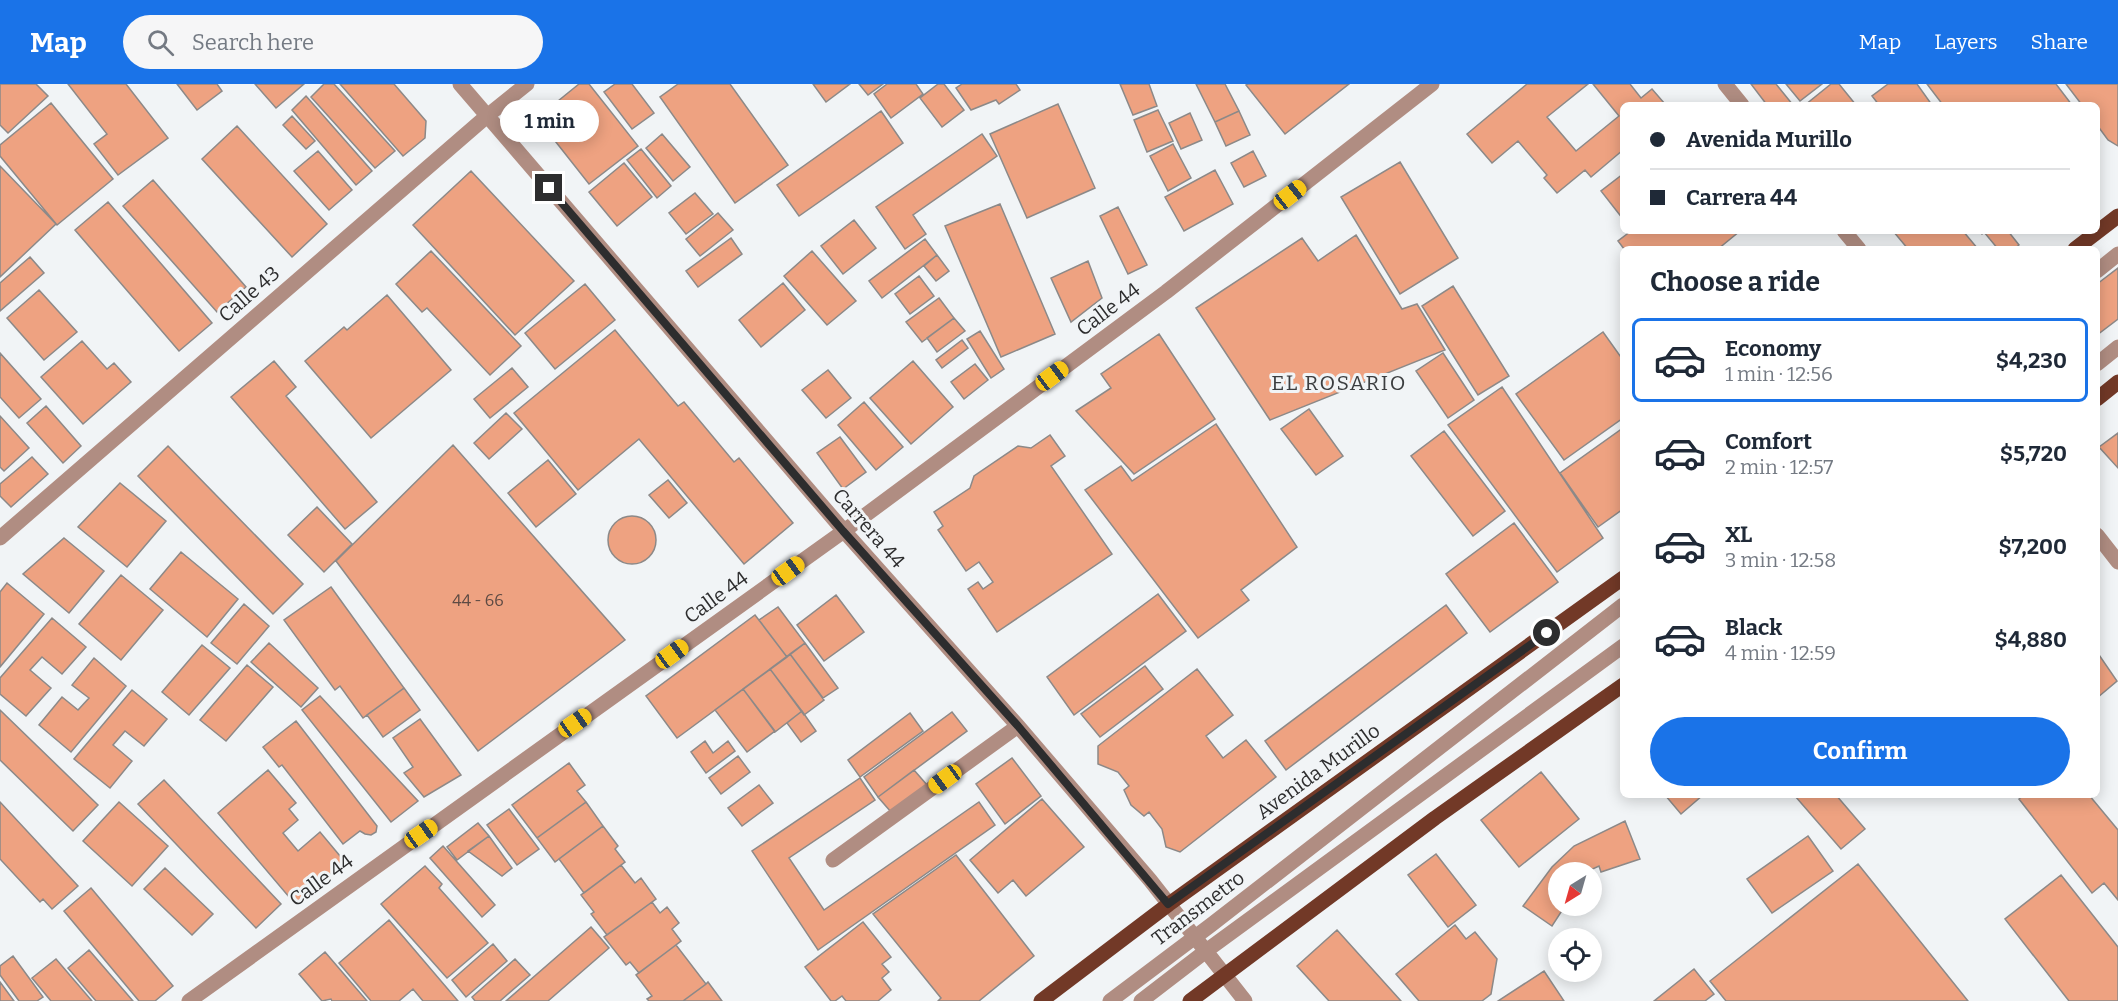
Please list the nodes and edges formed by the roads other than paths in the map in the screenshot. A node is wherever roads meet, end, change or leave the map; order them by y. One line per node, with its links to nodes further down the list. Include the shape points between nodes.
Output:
1 (460, 84): 6 (street, Carrera 44)
2 (527, 84): 6 (street, Calle 43)
3 (1432, 84): 19 (street, Calle 44, via 1166,292)
4 (1725, 84): 5 (street)
5 (1740, 102)
6 (487, 116): 19 (street, Carrera 44); 20 (street, Calle 43)
7 (2118, 216): 8 (main road)
8 (2100, 230)
9 (1846, 234): 11 (street)
10 (2095, 234): 12 (main road)
11 (1856, 246)
12 (2079, 246)
13 (2118, 254): 14 (street)
14 (2100, 269)
15 (2118, 347): 16 (street)
16 (2100, 362)
17 (2118, 382): 18 (main road)
18 (2100, 397)
19 (843, 531): 27 (street, Carrera 44); 33 (street, Calle 44)
20 (0, 538)
21 (2100, 539): 22 (street)
22 (2118, 562)
23 (1620, 580): 29 (main road, Avenida Murillo)
24 (1620, 607): 30 (street, Transmetro)
25 (1620, 648): 31 (street, Transmetro)
26 (1620, 687): 32 (main road)
27 (1018, 726): 28 (street); 29 (street, Carrera 44)
28 (833, 860)
29 (1168, 904): 30 (street, Carrera 44); 34 (main road, Avenida Murillo)
30 (1195, 936): 31 (street, Carrera 44); 35 (street, Transmetro)
31 (1206, 951): 32 (street, Carrera 44); 36 (street, Transmetro)
32 (1224, 974): 37 (main road); 38 (street, Carrera 44)
33 (189, 1001)
34 (1041, 1001)
35 (1110, 1001)
36 (1141, 1001)
37 (1190, 1001)
38 (1245, 1001)

